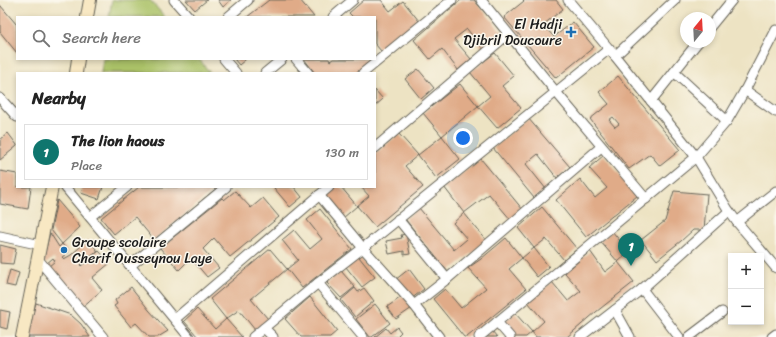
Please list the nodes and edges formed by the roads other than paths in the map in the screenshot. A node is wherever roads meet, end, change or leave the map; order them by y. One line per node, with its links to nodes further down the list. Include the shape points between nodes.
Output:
1 (90, 0): 10 (main road)
2 (174, 0): 11 (street)
3 (248, 0): 12 (street)
4 (353, 0): 13 (street)
5 (452, 0): 27 (street)
6 (481, 0): 16 (street)
7 (568, 0): 18 (street)
8 (675, 0): 18 (street)
9 (732, 0): 14 (street)
10 (87, 16)
11 (188, 16)
12 (229, 16)
13 (334, 16)
14 (716, 20)
15 (776, 30): 29 (street)
16 (508, 34): 30 (street); 36 (street)
17 (693, 48): 28 (street)
18 (612, 53): 30 (street); 32 (street)
19 (78, 60): 23 (main road)
20 (225, 60): 24 (street)
21 (281, 60): 25 (street)
22 (297, 60): 26 (street)
23 (76, 72)
24 (235, 72)
25 (266, 72)
26 (307, 72)
27 (364, 72)
28 (674, 72): 32 (street); 35 (street)
29 (745, 90): 33 (street); 35 (street)
30 (556, 92): 37 (street); 49 (street)
31 (0, 98): 34 (street)
32 (651, 100): 38 (street)
33 (776, 112)
34 (16, 116)
35 (727, 121): 38 (street)
36 (376, 147)
37 (601, 147): 46 (street); 57 (street)
38 (696, 157): 46 (street); 47 (street)
39 (52, 188): 52 (main road)
40 (66, 188): 48 (street)
41 (126, 188): 48 (street)
42 (225, 188): 55 (street)
43 (328, 188): 45 (street)
44 (776, 191): 50 (street)
45 (319, 195): 53 (street); 63 (street)
46 (646, 199): 64 (street)
47 (729, 211): 50 (street); 59 (street)
48 (90, 217): 55 (street)
49 (398, 220): 53 (street); 57 (street)
50 (737, 222): 56 (street)
51 (0, 236): 52 (street)
52 (41, 245): 54 (main road)
53 (363, 248): 58 (street); 60 (street)
54 (37, 258): 68 (main road); 69 (street)
55 (130, 266): 63 (street)
56 (776, 268)
57 (447, 279): 60 (street)
58 (318, 283): 65 (street); 72 (street)
59 (642, 289): 61 (street); 78 (street)
60 (414, 305): 73 (street)
61 (615, 310): 76 (street); 77 (street)
62 (722, 312): 79 (street)
63 (175, 319): 67 (street)
64 (497, 322): 74 (street); 75 (street)
65 (264, 328): 70 (street); 71 (street)
66 (776, 334): 80 (street)
67 (185, 335)
68 (22, 337)
69 (103, 337)
70 (253, 337)
71 (273, 337)
72 (362, 337)
73 (439, 337)
74 (479, 337)
75 (510, 337)
76 (580, 337)
77 (630, 337)
78 (679, 337)
79 (689, 337)
80 (772, 337)

